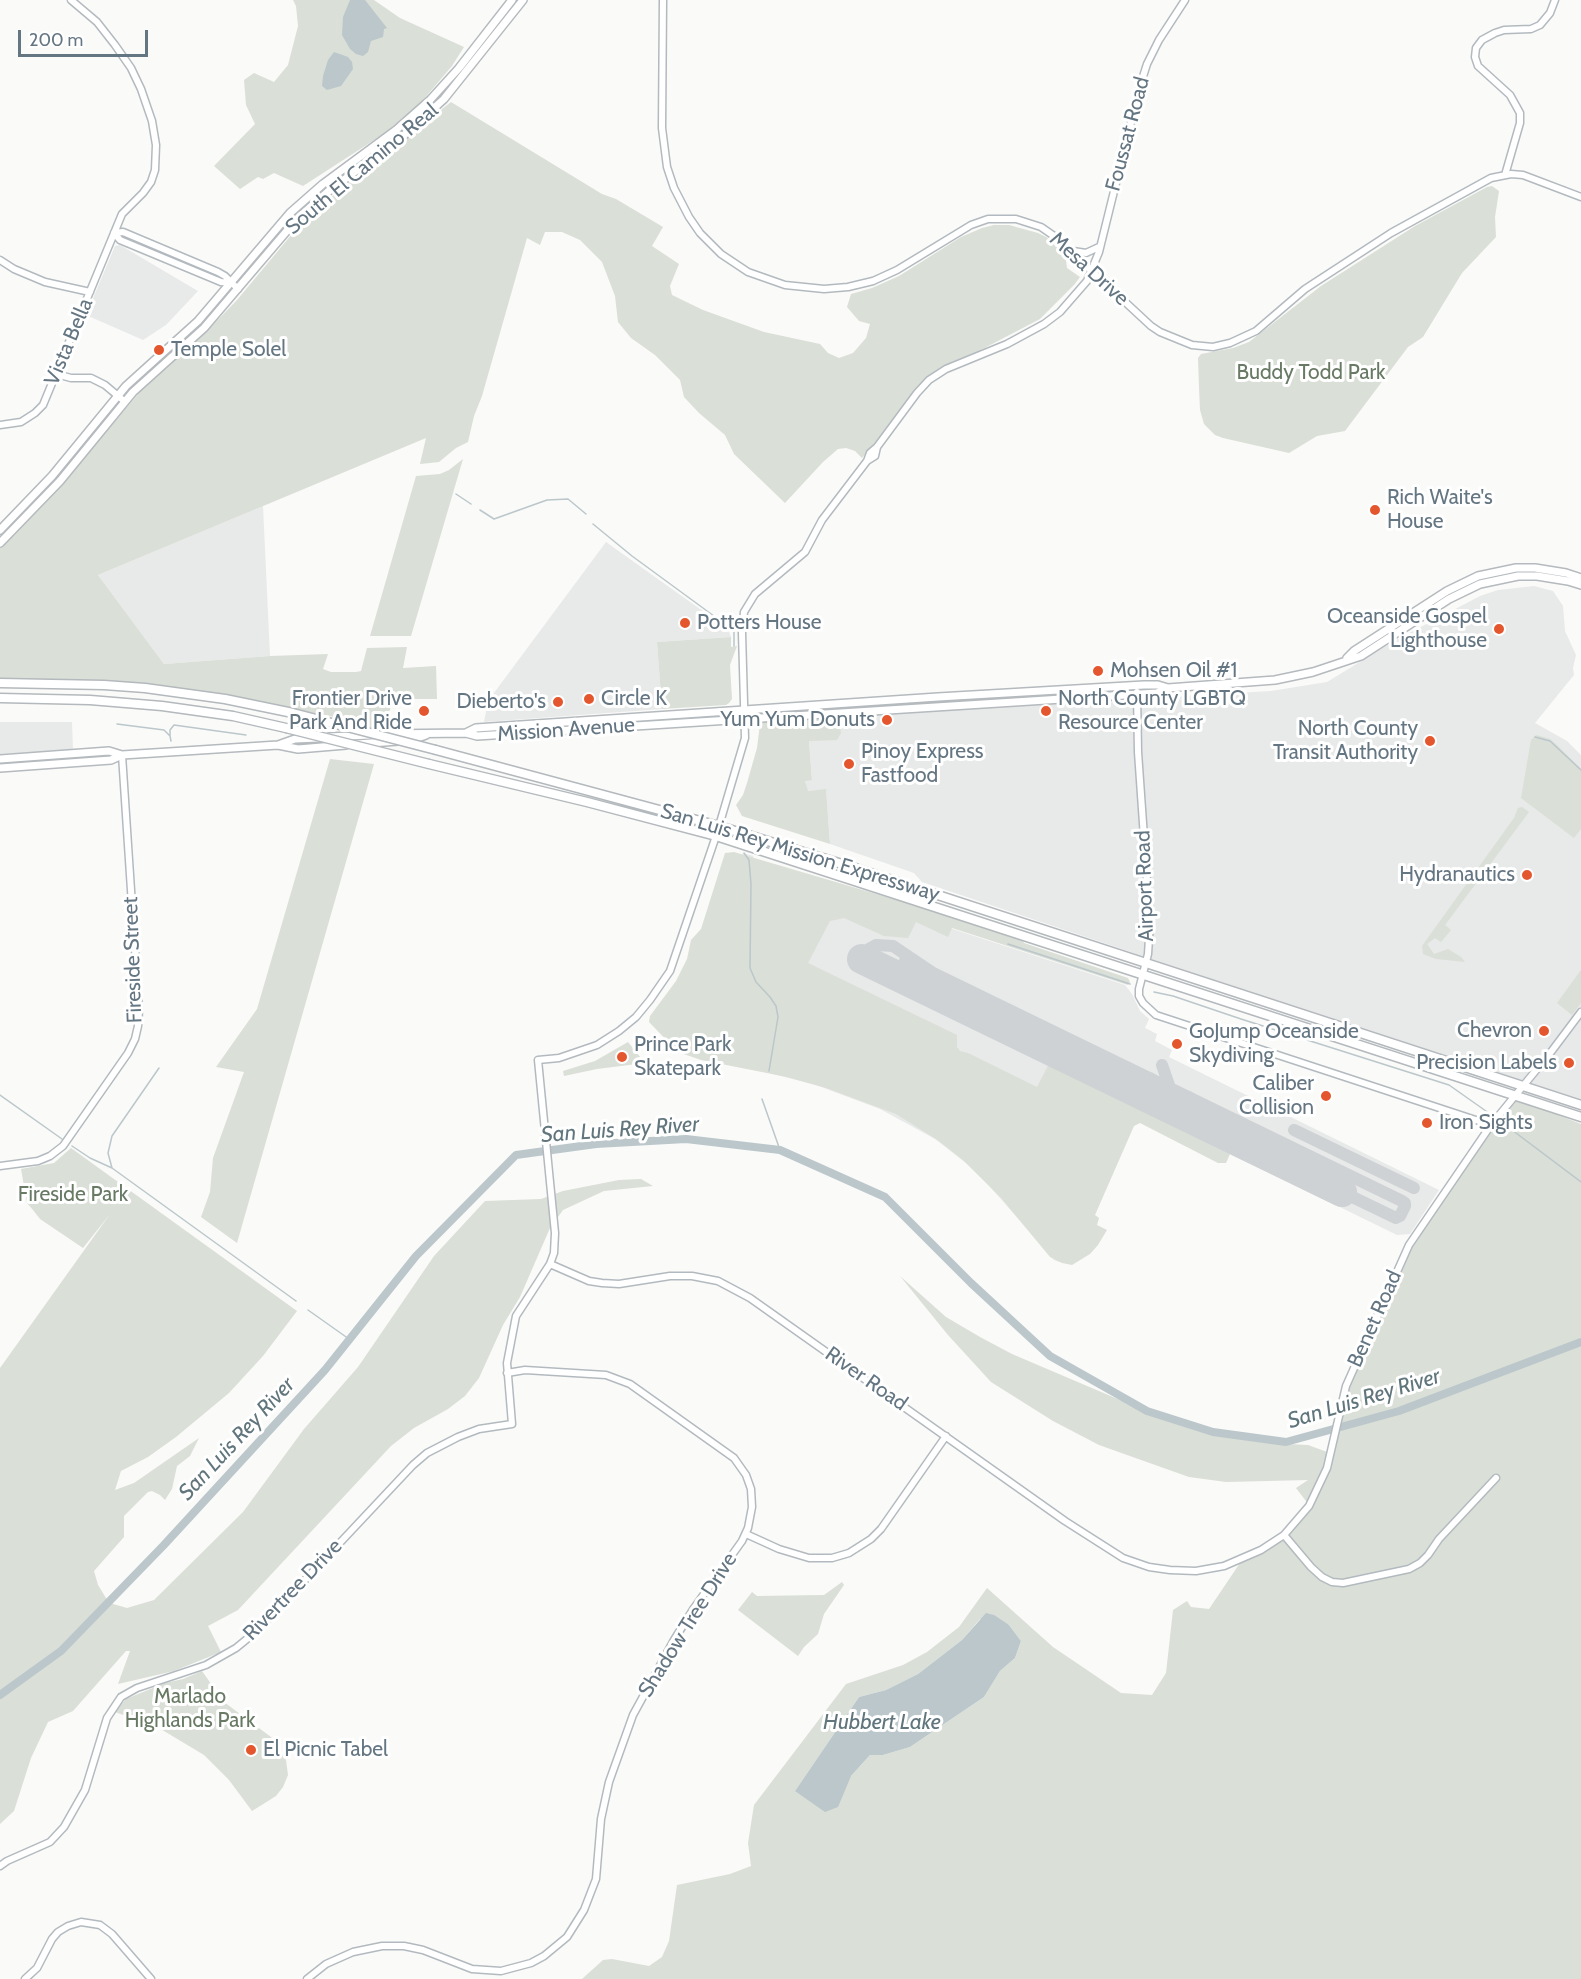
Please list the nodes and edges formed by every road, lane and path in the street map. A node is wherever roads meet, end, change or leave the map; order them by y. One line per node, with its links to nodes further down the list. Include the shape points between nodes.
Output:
1 (71, 0): 9 (street, Vista Bella, via 97,22 131,68 152,121 156,145 151,182 122,214)
2 (512, 0): 14 (main road, South El Camino Real, via 430,100 290,213)
3 (523, 0): 15 (main road, South El Camino Real, via 444,99 402,137 311,206)
4 (663, 0): 11 (street, Mesa Drive, via 662,128 667,167 688,217 729,260 785,285 816,289 848,287 887,276 971,225 1006,218 1041,227)
5 (1185, 0): 10 (street, Foussat Road, via 1147,64)
6 (1556, 0): 7 (street, via 1540,25 1495,33 1476,48 1479,66 1510,95 1520,113)
7 (1505, 175): 8 (street, Mesa Drive, via 1523,175); 13 (street, Mesa Drive, via 1491,178 1391,233 1305,289 1256,331 1230,343 1192,345 1173,339 1151,326)
8 (1581, 197)
9 (114, 233): 14 (street, via 123,232 218,272); 16 (street, Vista Bella)
10 (1100, 246): 11 (street, via 1086,253); 13 (street, Foussat Road)
11 (1070, 251): 13 (street, Mesa Drive)
12 (0, 260): 16 (street, via 39,280)
13 (1090, 273): 35 (street, Foussat Road, via 1060,312 1044,324 929,380 870,453 822,520 805,552 755,594 742,622)
14 (231, 283): 15 (street); 18 (main road, South El Camino Real, via 198,321)
15 (238, 289): 19 (main road, South El Camino Real, via 204,328)
16 (90, 292): 17 (street, Vista Bella)
17 (56, 374): 18 (street, via 91,378); 20 (street, Vista Bella, via 43,405 35,413 21,422)
18 (117, 395): 19 (street); 21 (main road, South El Camino Real, via 52,477)
19 (124, 401): 22 (main road, South El Camino Real, via 60,481)
20 (0, 425)
21 (0, 530)
22 (0, 543)
23 (1581, 578): 25 (main road, Mission Avenue, via 1535,568 1478,576 1447,591)
24 (1581, 585): 25 (main road, Mission Avenue, via 1527,576 1480,584 1449,599 1360,656)
25 (1345, 660): 29 (main road, Mission Avenue, via 1285,678)
26 (0, 682): 42 (highway, San Luis Rey Mission Expressway, bridge, via 104,685 225,699 293,713)
27 (1137, 686): 28 (main road, Mission Avenue); 29 (main road, Mission Avenue); 31 (street, Airport Road)
28 (1082, 688): 30 (main road, Mission Avenue); 33 (main road, via 1073,693 1037,696)
29 (1168, 688): 31 (main road, Mission Avenue)
30 (992, 694): 34 (main road, via 970,700); 35 (main road, Mission Avenue)
31 (1137, 694): 33 (main road, Mission Avenue); 44 (street, Airport Road, via 1150,923)
32 (0, 698): 43 (highway, San Luis Rey Mission Expressway, bridge, via 90,700 233,716)
33 (1031, 701): 34 (main road, Mission Avenue)
34 (967, 705): 36 (main road, Mission Avenue)
35 (744, 711): 36 (street, Foussat Road); 37 (main road, Mission Avenue, via 476,728)
36 (744, 720): 37 (main road, Mission Avenue, via 477,736); 42 (street, Foussat Road, via 745,738)
37 (466, 733): 38 (main road, Mission Avenue, via 298,749 278,745)
38 (122, 755): 39 (main road, Mission Avenue, via 109,751); 41 (main road, Mission Avenue, via 111,760); 52 (street, Fireside Street, via 139,1010 135,1039 63,1146 38,1161)
39 (15, 758): 40 (main road, Mission Avenue); 41 (main road)
40 (0, 759)
41 (0, 768)
42 (719, 826): 43 (street, Foussat Road); 44 (highway, San Luis Rey Mission Expressway)
43 (716, 836): 45 (highway, San Luis Rey Mission Expressway); 53 (street, Foussat Road, via 670,971 650,1000 636,1017 597,1045 559,1058 538,1060 555,1233)
44 (1146, 963): 45 (street, Airport Road); 47 (highway, San Luis Rey Mission Expressway)
45 (1142, 975): 48 (highway, San Luis Rey Mission Expressway); 51 (street, Airport Road, via 1139,996 1156,1015)
46 (1581, 1012): 47 (street, Benet Road)
47 (1524, 1086): 48 (street, Benet Road); 49 (highway, San Luis Rey Mission Expressway)
48 (1516, 1095): 50 (highway, San Luis Rey Mission Expressway); 51 (street, Benet Road)
49 (1581, 1105)
50 (1581, 1117)
51 (1491, 1125): 58 (street, Benet Road, via 1409,1245 1346,1386 1319,1488 1303,1515)
52 (0, 1166)
53 (550, 1264): 54 (street, via 516,1316); 55 (street, River Road, via 602,1283 670,1276 718,1281 750,1298)
54 (507, 1373): 57 (street, Shadow Tree Drive, via 525,1370 606,1375 630,1384 722,1448 740,1465 752,1498); 60 (street, Rivertree Drive, via 512,1424 478,1429 458,1437 413,1464 258,1630 236,1648 206,1665 121,1697 110,1711 90,1779 64,1827 50,1842)
55 (946, 1436): 57 (street, via 881,1528 849,1553 809,1558); 59 (street, River Road, via 1105,1548)
56 (1496, 1478): 58 (street, via 1428,1556 1409,1569 1332,1582 1311,1567)
57 (746, 1534): 63 (street, Shadow Tree Drive, via 674,1640 633,1715 609,1782 601,1819 596,1879 584,1910 567,1937 531,1963 501,1971 472,1969 404,1946 382,1946 353,1952 326,1964)
58 (1284, 1535): 59 (street, Benet Road, via 1224,1566 1196,1571)
59 (1158, 1569)
60 (0, 1866)
61 (25, 1979): 62 (street, via 37,1968 51,1939 81,1922 100,1925 112,1934)
62 (151, 1979)
63 (307, 1979)

